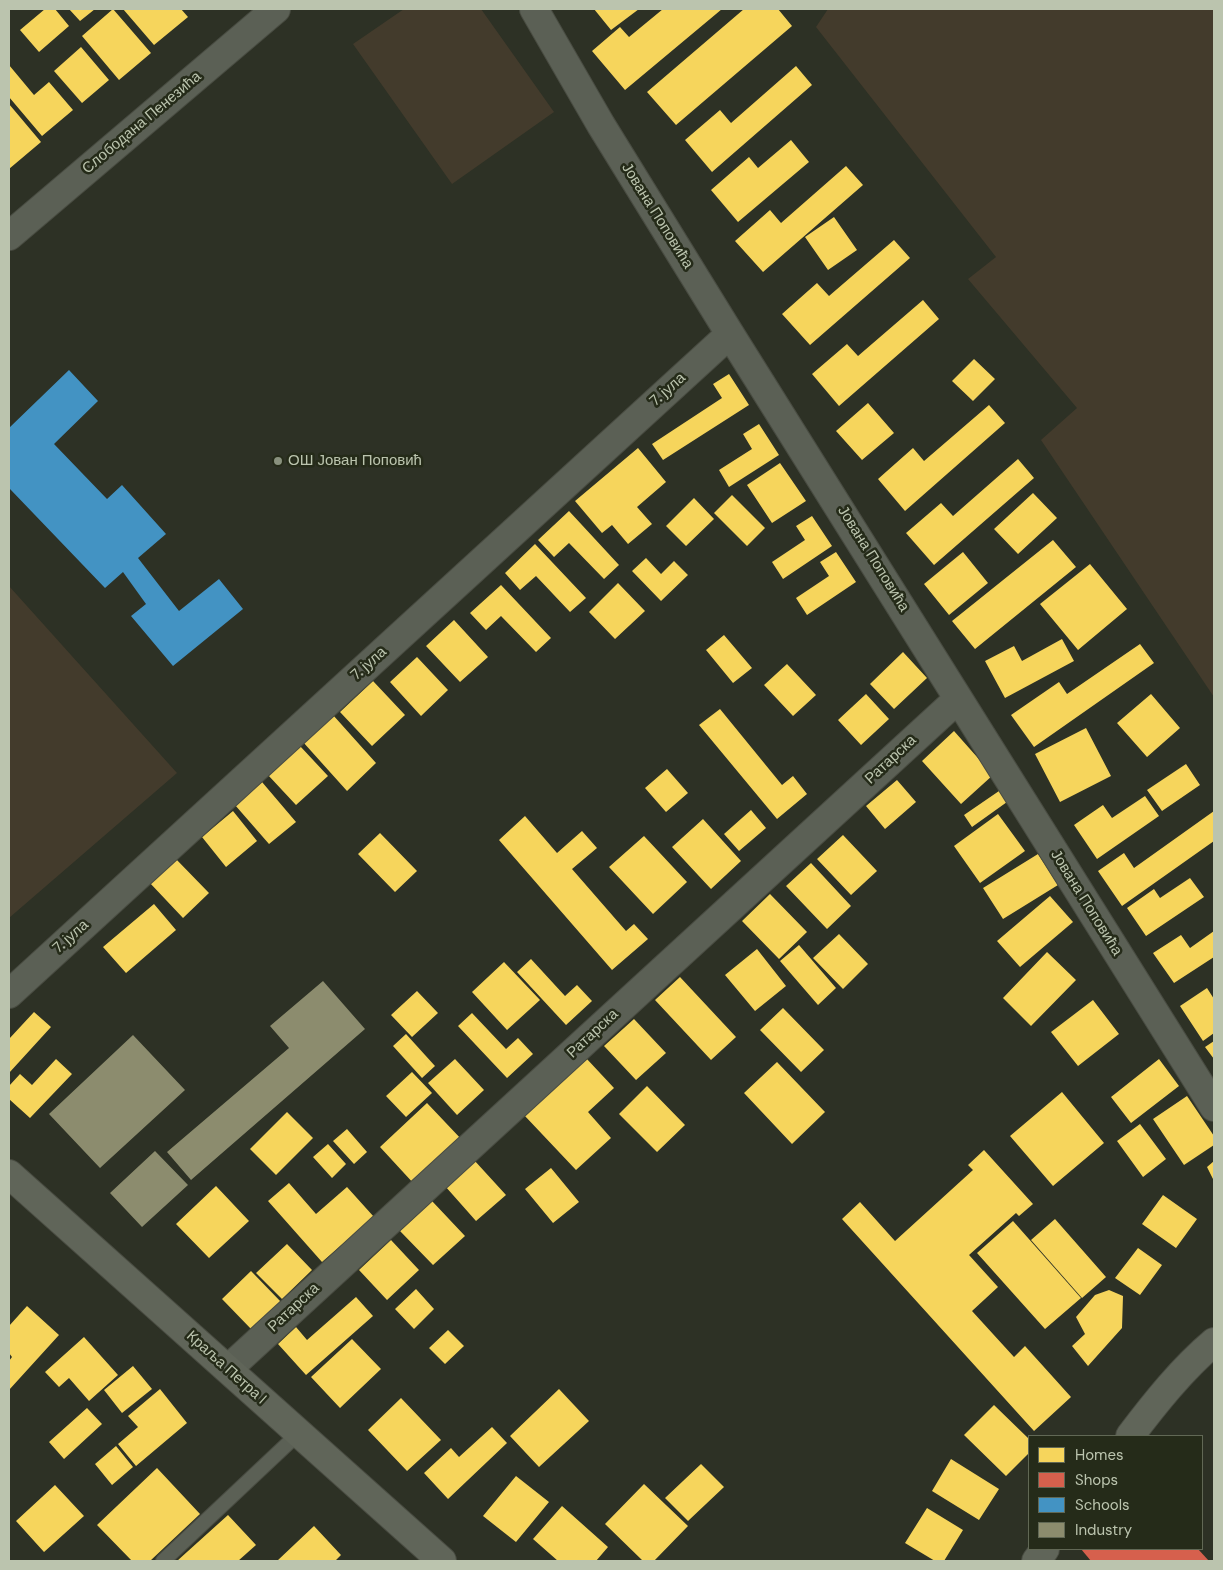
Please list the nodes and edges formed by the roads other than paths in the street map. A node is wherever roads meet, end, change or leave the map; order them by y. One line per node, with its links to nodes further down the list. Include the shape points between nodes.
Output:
1 (276, 9): 3 (street, Слободана Пенезића)
2 (534, 9): 4 (street, Јована Поповића, via 601,125)
3 (9, 236)
4 (730, 334): 5 (street, Јована Поповића); 6 (street, 7. јула)
5 (958, 699): 7 (street, Јована Поповића); 10 (street, Ратарска)
6 (9, 994)
7 (1214, 1107)
8 (9, 1174): 10 (main road, Краља Петра I)
9 (1214, 1342): 12 (main road, via 1155,1402)
10 (228, 1369): 11 (main road, Краља Петра I)
11 (299, 1433): 14 (lane); 15 (main road, Краља Петра I)
12 (1131, 1435)
13 (1044, 1550): 16 (main road)
14 (163, 1561)
15 (442, 1561)
16 (1036, 1561)

